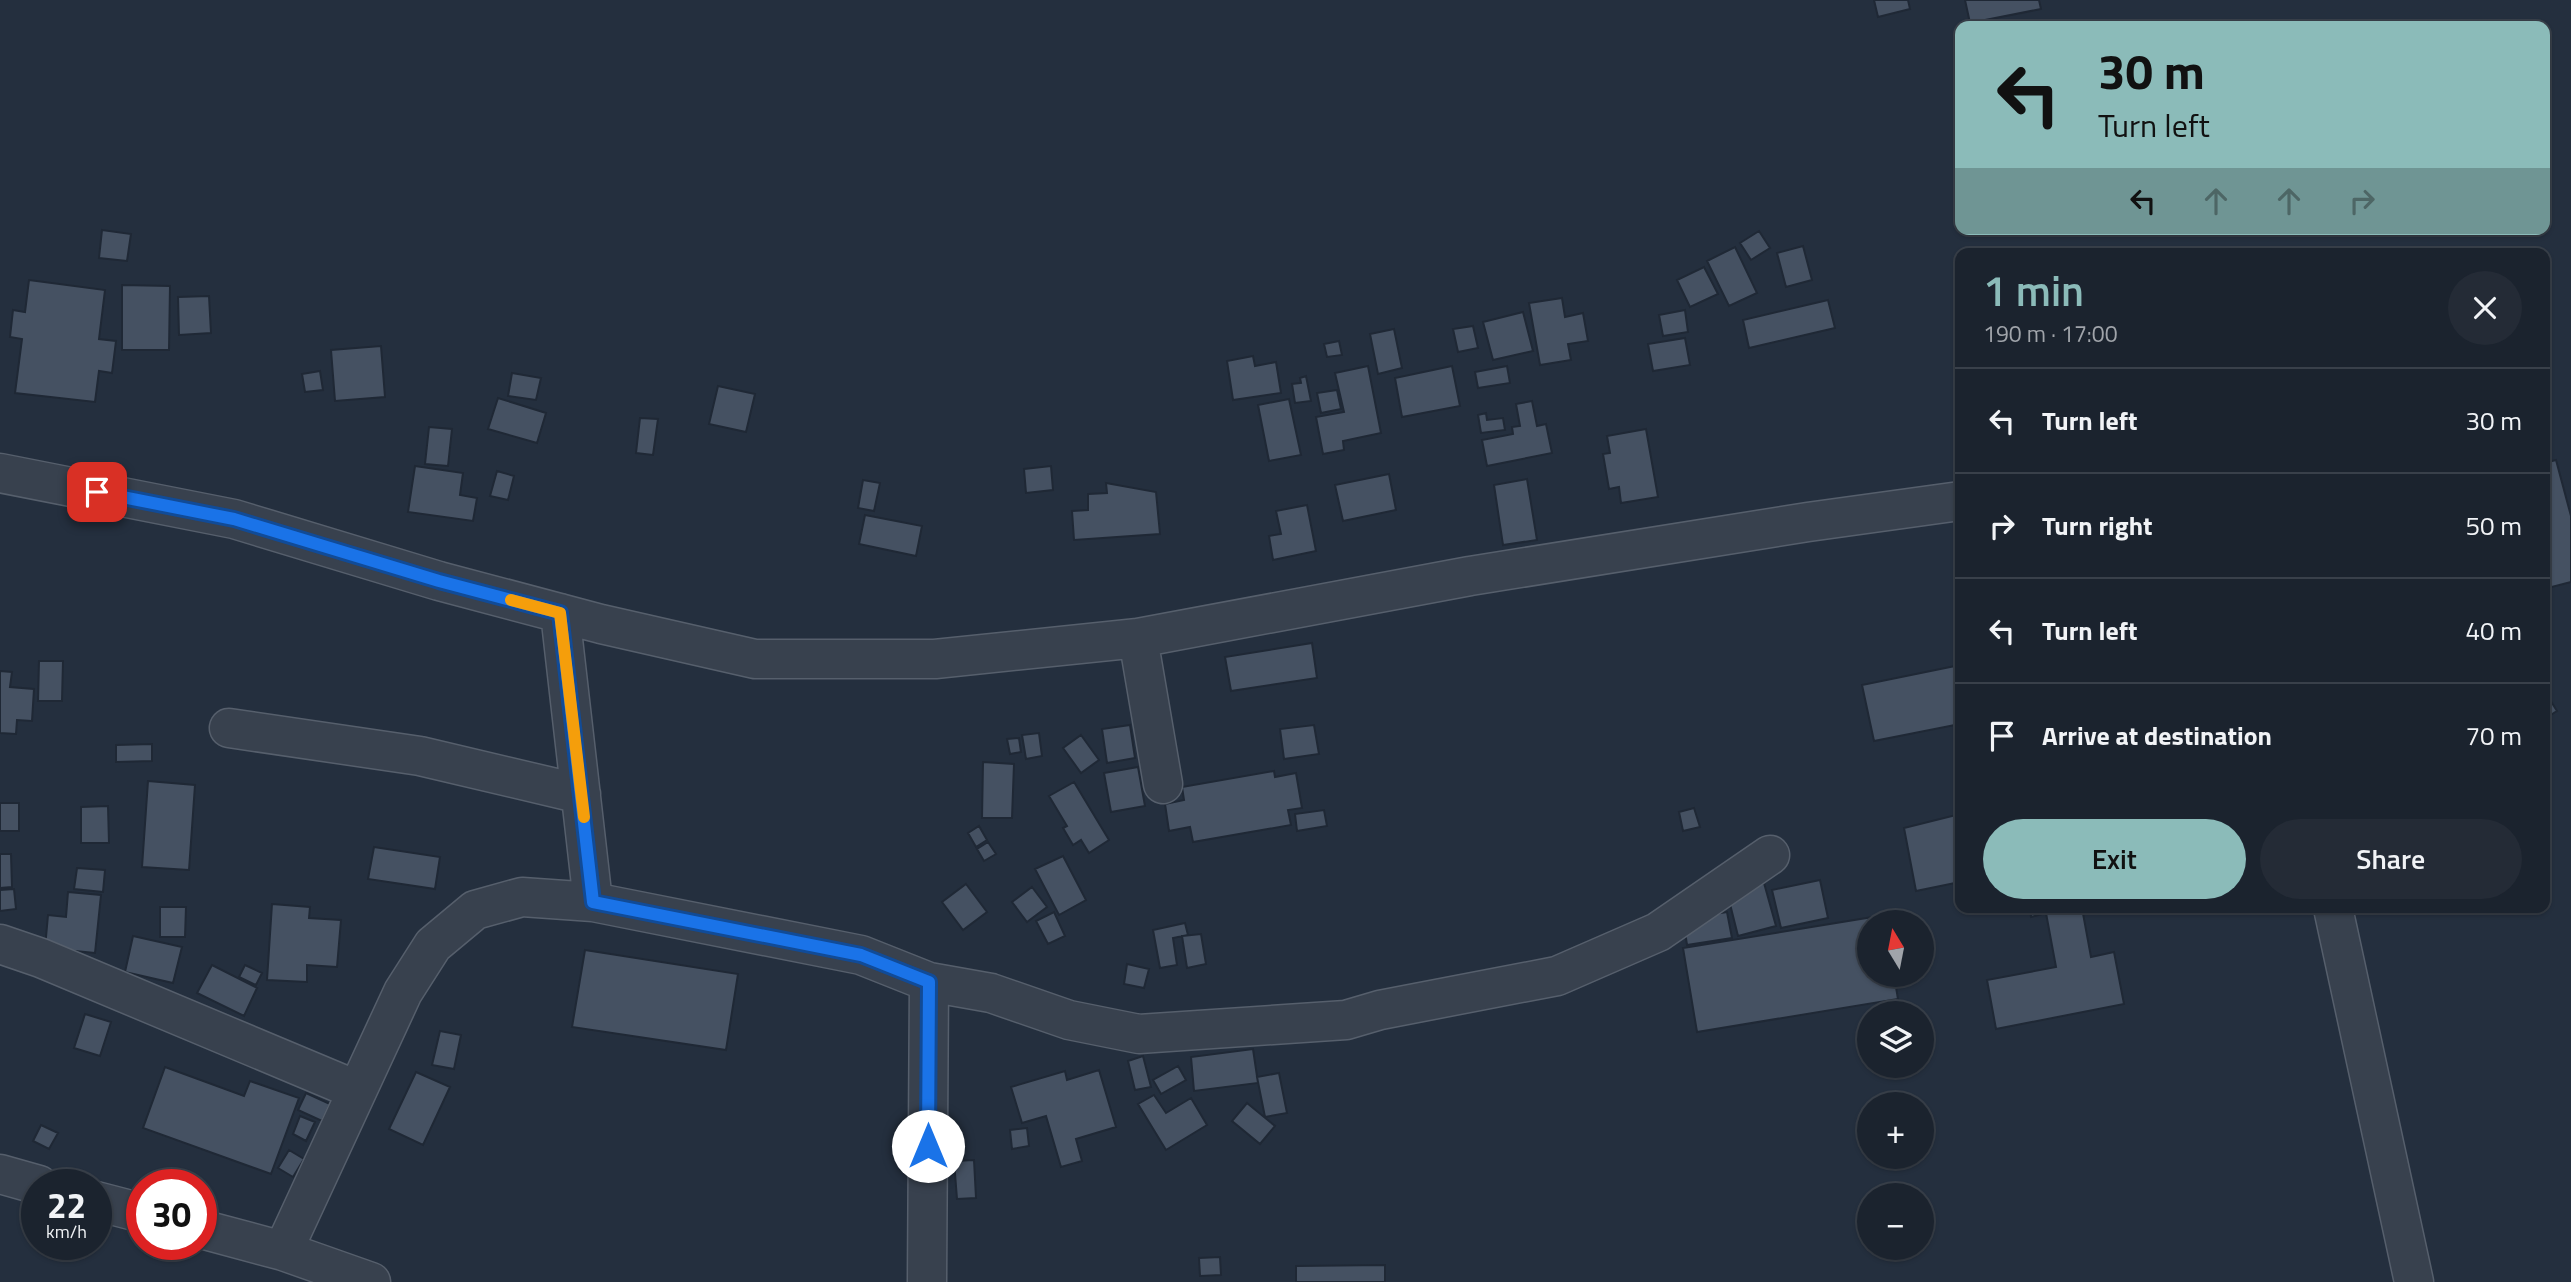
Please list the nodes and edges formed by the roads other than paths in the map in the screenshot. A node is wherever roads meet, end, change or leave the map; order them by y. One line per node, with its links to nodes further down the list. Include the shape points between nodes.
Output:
1 (0, 473): 3 (street, via 234,519)
2 (1955, 502): 4 (street, via 1470,576)
3 (560, 613): 4 (street, via 755,659 935,659); 7 (street)
4 (1138, 638): 6 (street)
5 (229, 727): 7 (street, via 420,756)
6 (1163, 784)
7 (582, 794): 9 (street)
8 (1770, 855): 12 (street, via 1658,932 1557,976 1346,1020 1139,1034 1069,1020 991,993)
9 (593, 902): 12 (street, via 861,955); 13 (street, via 522,897 475,910 432,945 403,992)
10 (2334, 913): 20 (street)
11 (0, 944): 13 (street)
12 (929, 982): 19 (street)
13 (356, 1090): 17 (street)
14 (0, 1174): 15 (street)
15 (21, 1180)
16 (217, 1233): 17 (street)
17 (284, 1251): 18 (street)
18 (371, 1282)
19 (928, 1282)
20 (2414, 1282)

